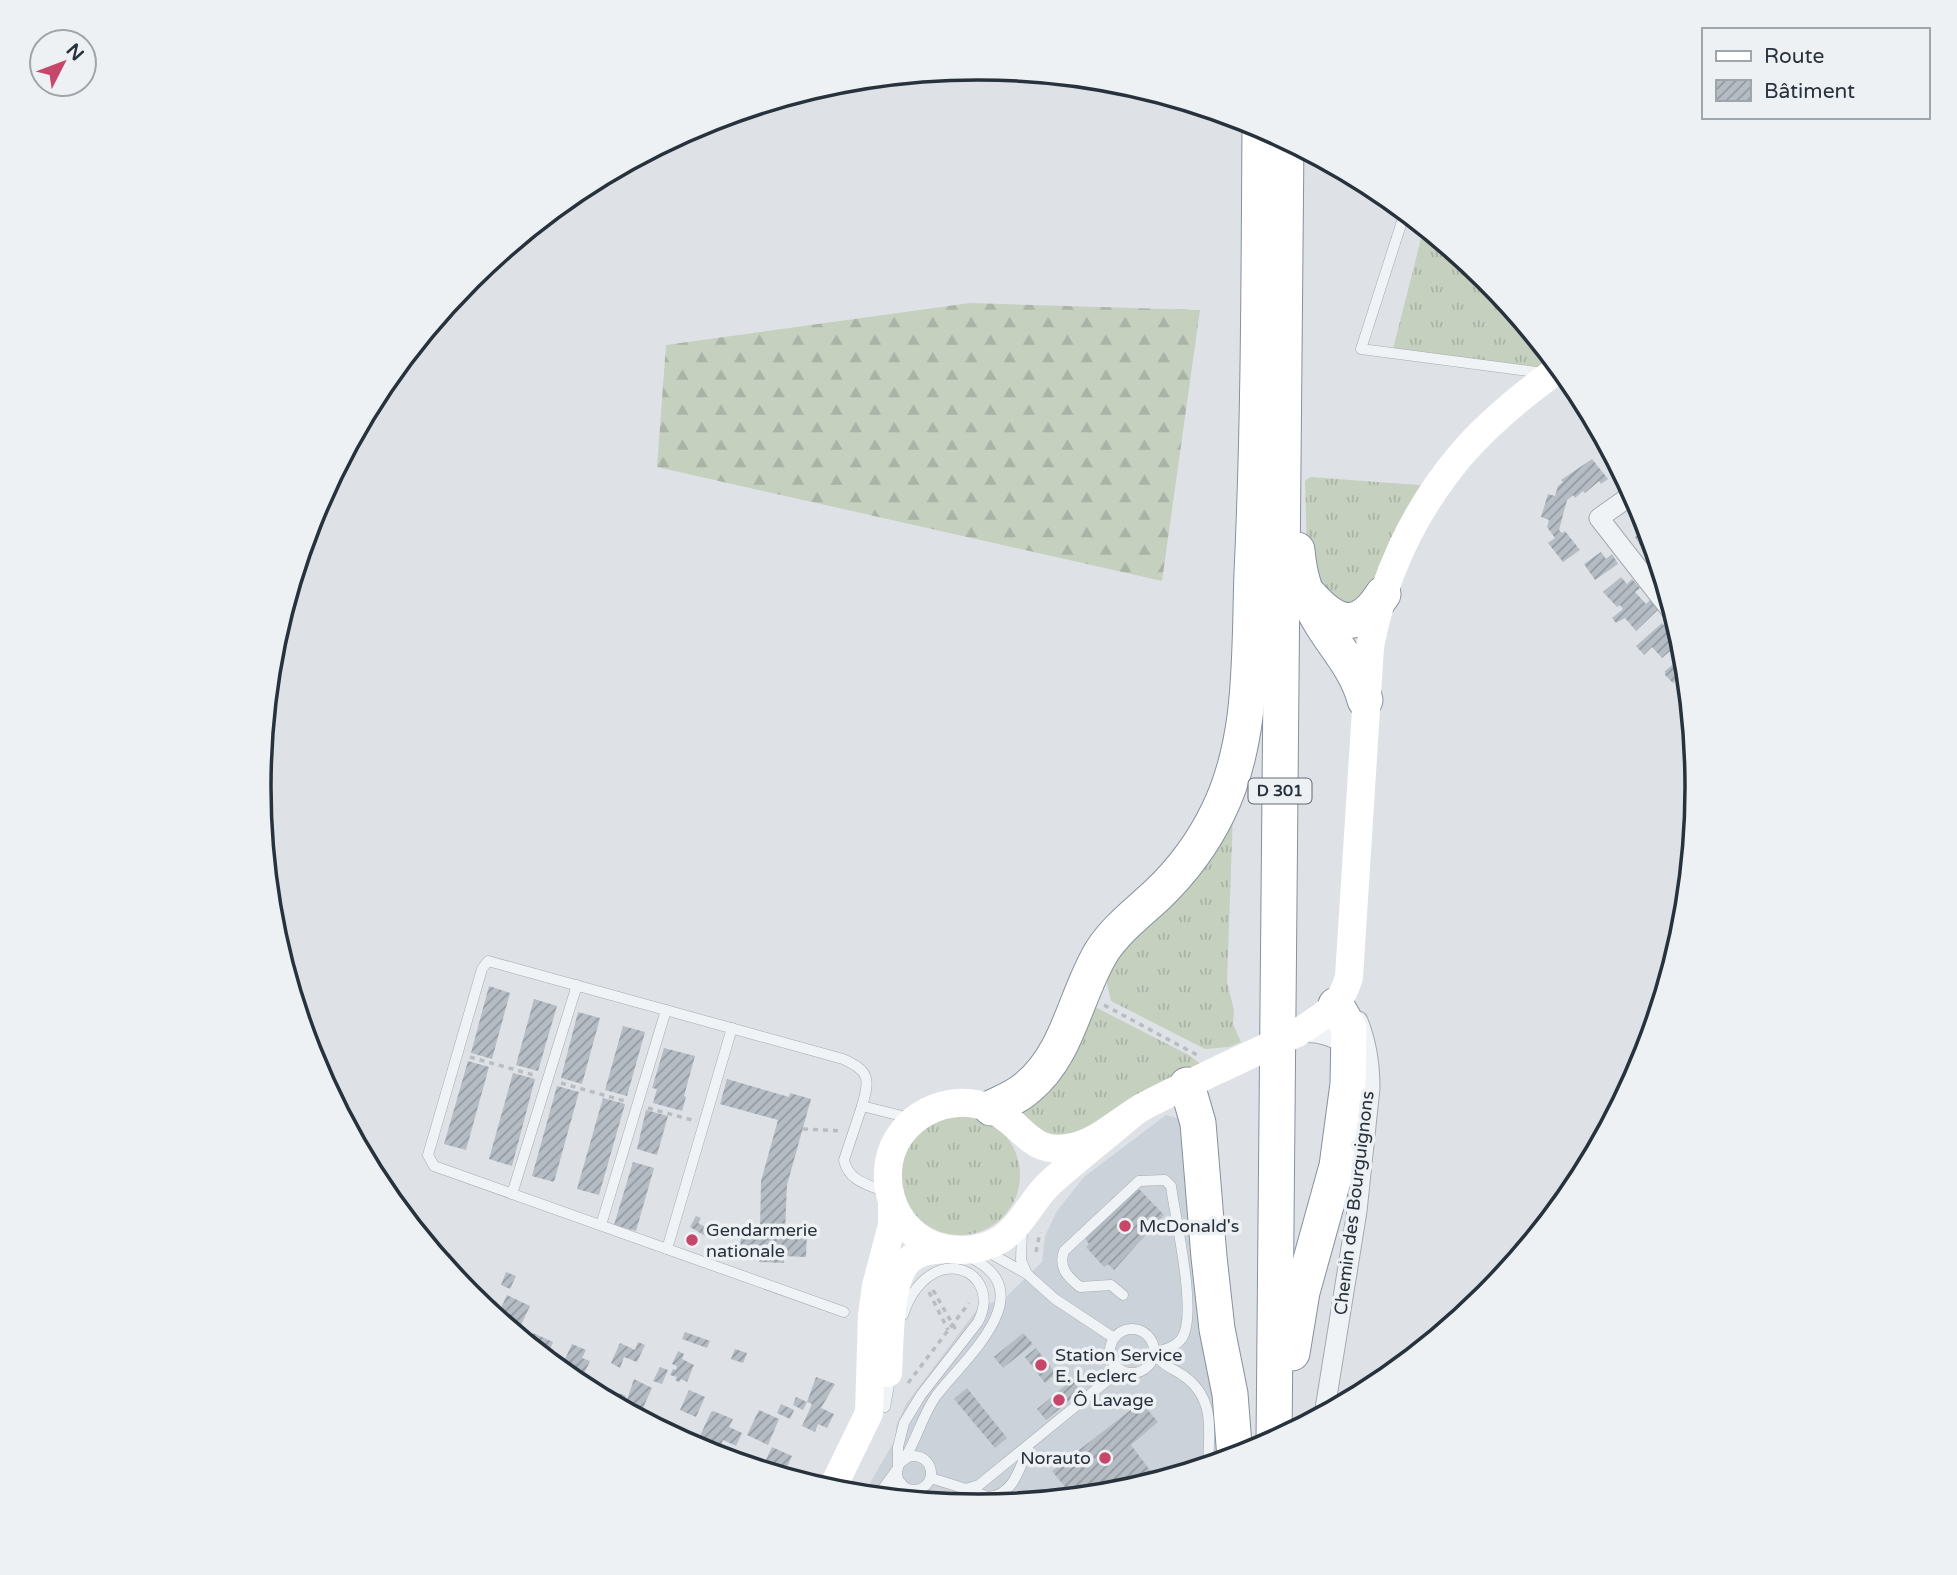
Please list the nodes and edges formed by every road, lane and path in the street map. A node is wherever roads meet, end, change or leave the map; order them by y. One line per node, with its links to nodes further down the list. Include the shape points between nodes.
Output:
1 (1260, 139): 7 (highway, D 301)
2 (1286, 151): 47 (highway, D 301)
3 (1292, 154): 10 (highway, via 1297,541)
4 (1402, 222): 5 (lane, via 1361,349)
5 (1548, 370)
6 (1551, 374): 11 (street, via 1460,456 1416,519)
7 (1257, 469): 14 (highway, via 1243,722 1226,794 1195,852 1110,940); 51 (highway, D 301)
8 (1624, 500): 9 (street, via 1599,518)
9 (1652, 574)
10 (1302, 581): 11 (highway, via 1320,606 1342,619 1368,615); 12 (highway, via 1320,622 1359,679)
11 (1383, 594): 12 (street, via 1370,647)
12 (1365, 701): 15 (street, via 1349,977)
13 (576, 985): 16 (lane); 19 (lane, via 488,961); 22 (lane)
14 (1082, 993): 21 (path); 26 (highway, via 1047,1067 1029,1087)
15 (1340, 1000): 18 (street); 20 (highway)
16 (666, 1010): 17 (lane); 24 (lane)
17 (732, 1028): 25 (lane, via 859,1066 867,1078); 29 (lane)
18 (1297, 1033): 20 (street, via 1326,1033); 21 (street, bridge)
19 (458, 1054): 22 (path); 33 (lane, via 428,1155 434,1166)
20 (1360, 1057): 35 (highway, via 1348,1084 1337,1166)
21 (1222, 1068): 23 (street)
22 (547, 1079): 24 (path); 33 (lane)
23 (1187, 1085): 27 (street); 53 (highway, via 1198,1123 1217,1329)
24 (637, 1104): 29 (path); 37 (lane)
25 (862, 1106): 28 (lane); 31 (lane)
26 (991, 1108): 28 (street, via 965,1102 940,1105); 32 (street)
27 (1132, 1114): 32 (street, via 1071,1147 1043,1147); 36 (street, via 1050,1183)
28 (917, 1117): 34 (street, via 891,1154 887,1174)
29 (704, 1123): 39 (lane)
30 (803, 1129): 31 (path)
31 (853, 1132): 34 (lane, via 845,1168 860,1183)
32 (1023, 1135): 36 (street, via 1033,1151 1037,1171)
33 (512, 1194): 37 (lane)
34 (891, 1198): 40 (street, via 911,1231); 57 (street, via 892,1225 872,1315 869,1413)
35 (1342, 1208): 47 (highway, via 1302,1292 1290,1371); 48 (street, Chemin des Bourguignons)
36 (1027, 1213): 38 (street, via 1009,1234); 41 (lane, via 1021,1260)
37 (601, 1225): 39 (lane)
38 (978, 1248): 40 (street); 41 (lane)
39 (667, 1249): 43 (lane)
40 (945, 1249): 49 (street, via 917,1255 899,1277); 55 (lane, via 988,1270 998,1283 1000,1306 980,1344 925,1414)
41 (1027, 1274): 44 (lane, via 1055,1299)
42 (1123, 1295): 45 (lane, via 1111,1285 1080,1287 1063,1270 1062,1256 1139,1181 1165,1180 1171,1186 1187,1287 1187,1329 1180,1342)
43 (844, 1312)
44 (1114, 1338): 45 (lane, via 1123,1331 1138,1330 1150,1339); 46 (lane, via 1110,1353)
45 (1154, 1353): 46 (lane, via 1138,1373); 54 (lane, via 1202,1397 1210,1413)
46 (1114, 1365): 52 (lane, via 1109,1379)
47 (1274, 1394): 50 (highway, D 301)
48 (1325, 1404)
49 (885, 1407): 55 (lane, via 905,1308 933,1272 949,1267 964,1270 982,1292 982,1314 904,1423 898,1447); 58 (street)
50 (1274, 1430)
51 (1252, 1440)
52 (1029, 1446): 62 (lane, via 990,1478); 64 (lane, via 1009,1489)
53 (1235, 1446)
54 (1208, 1456)
55 (900, 1472): 56 (lane, via 909,1490 920,1489); 56 (lane, via 914,1457 924,1460); 59 (lane); 60 (lane); 61 (lane)
56 (931, 1478): 62 (lane)
57 (836, 1480)
58 (839, 1480)
59 (885, 1488)
60 (894, 1489)
61 (899, 1489)
62 (966, 1489): 63 (lane)
63 (979, 1494)
64 (1001, 1494)

